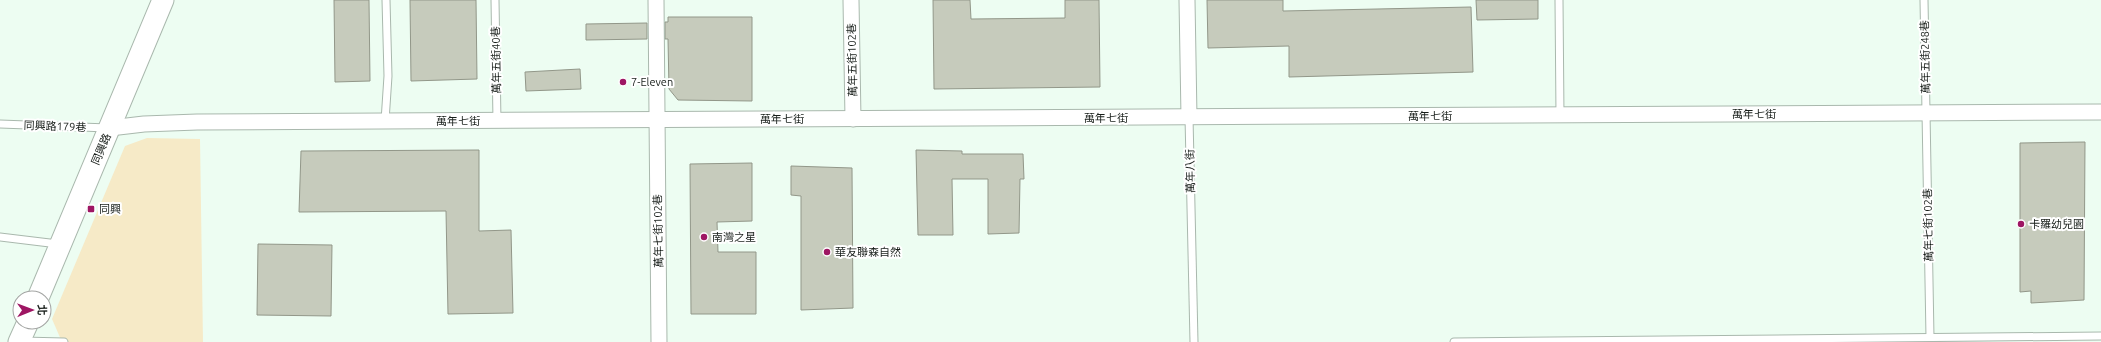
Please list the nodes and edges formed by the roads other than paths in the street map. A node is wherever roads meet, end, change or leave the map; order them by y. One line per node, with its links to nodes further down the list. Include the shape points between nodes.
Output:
1 (163, 0): 18 (street, 同興路)
2 (386, 0): 15 (lane, via 388,76)
3 (495, 0): 16 (lane, 萬年五街40巷)
4 (656, 0): 14 (street, 萬年七街102巷)
5 (851, 0): 13 (street, 萬年五街102巷)
6 (1187, 0): 12 (street, 萬年八街)
7 (1559, 0): 11 (lane)
8 (1924, 0): 10 (lane, 萬年五街248巷)
9 (2101, 112): 10 (street, 萬年七街)
10 (1926, 113): 11 (street, 萬年七街); 24 (lane, 萬年七街102巷)
11 (1560, 115): 12 (street, 萬年七街)
12 (1189, 117): 13 (street, 萬年七街); 28 (lane, 萬年八街)
13 (853, 119): 14 (street, 萬年七街)
14 (657, 120): 16 (street, 萬年七街); 27 (street, 萬年七街102巷)
15 (385, 121): 16 (street, 萬年七街); 18 (street, 萬年七街, via 167,123)
16 (497, 121)
17 (0, 124): 18 (lane, 同興路179巷)
18 (110, 128): 20 (street, 同興路)
19 (0, 237): 20 (lane)
20 (61, 245): 21 (street, 同興路)
21 (41, 290)
22 (25, 330): 25 (street)
23 (2101, 336): 24 (lane)
24 (1930, 337): 30 (lane)
25 (20, 342): 26 (lane)
26 (64, 342)
27 (659, 342)
28 (1194, 342)
29 (1454, 342): 30 (lane)
30 (1543, 342)

